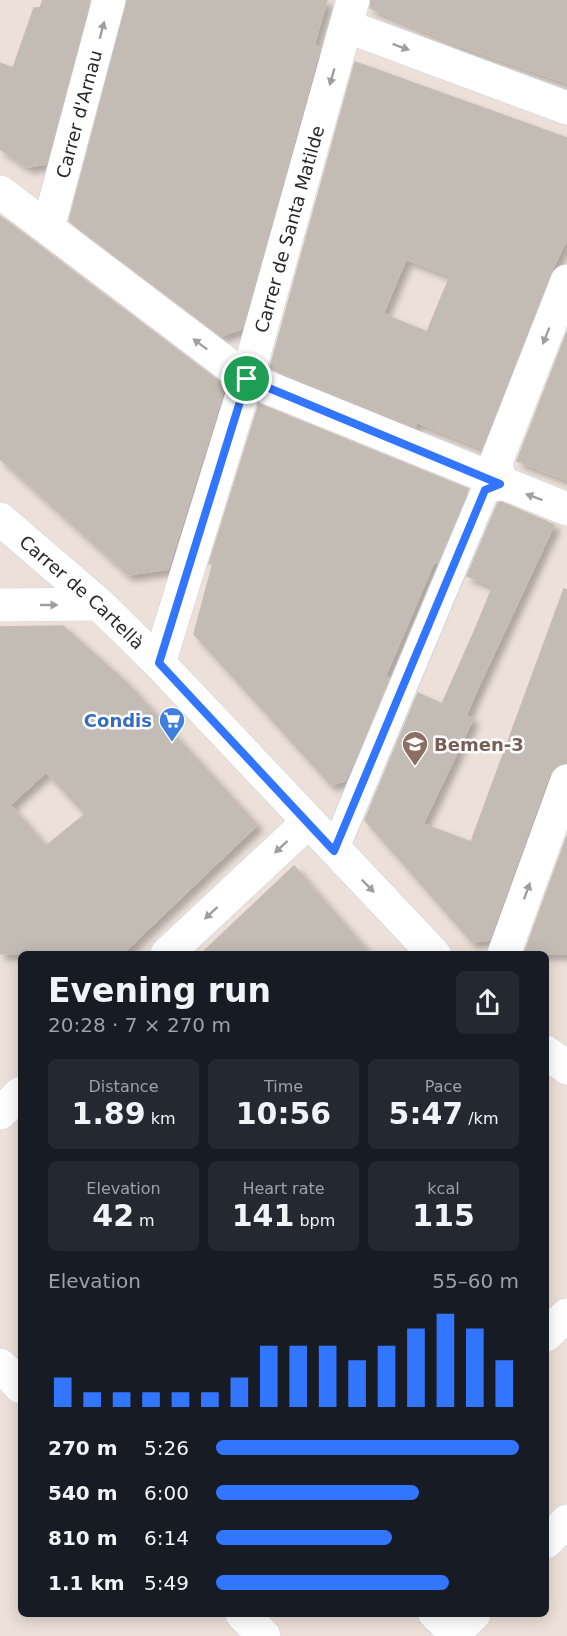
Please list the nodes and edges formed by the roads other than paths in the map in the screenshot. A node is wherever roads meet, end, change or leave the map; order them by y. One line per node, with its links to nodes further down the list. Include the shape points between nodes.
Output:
1 (110, 0): 5 (street, Carrer d'Arnau, one-way to 1)
2 (350, 13): 3 (street, one-way to 3); 7 (street, Carrer de Santa Matilde, one-way to 7)
3 (567, 108)
4 (0, 192): 5 (street)
5 (48, 228): 7 (street, one-way to 5)
6 (567, 281): 8 (street, one-way to 8, via 496,462)
7 (247, 379): 8 (street); 13 (street, Carrer de Santa Matilde)
8 (500, 484): 9 (street, one-way to 8); 16 (street, via 485,490)
9 (567, 509)
10 (0, 519): 11 (street, Carrer de Cartellà)
11 (99, 604): 12 (street, one-way to 11); 13 (street, Carrer de Cartellà)
12 (0, 605)
13 (159, 663): 15 (street, Carrer de Cartellà)
14 (567, 781): 19 (street, one-way to 14)
15 (308, 822): 16 (street, Carrer de Cartellà); 17 (street, one-way to 17)
16 (334, 851): 18 (street, Carrer de Cartellà, one-way to 18)
17 (170, 951)
18 (431, 951)
19 (505, 951)
20 (549, 1054): 21 (street)
21 (567, 1068)
22 (18, 1096): 23 (street)
23 (0, 1113)
24 (567, 1315): 25 (street)
25 (549, 1332)
26 (0, 1365): 27 (street)
27 (18, 1384)
28 (567, 1521): 29 (street)
29 (549, 1539)

